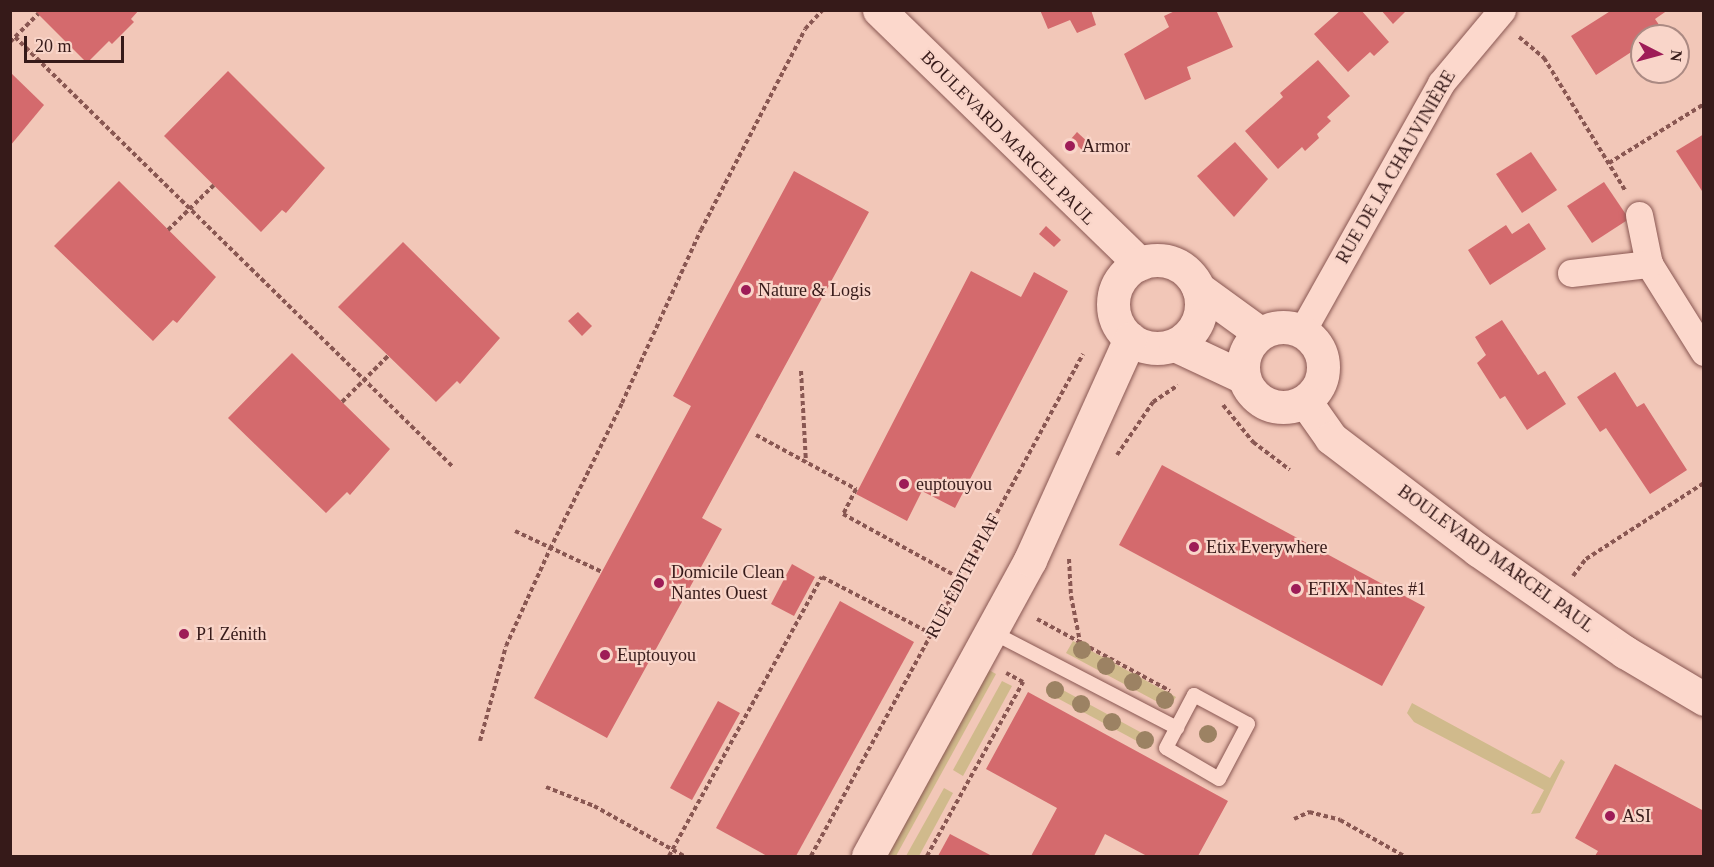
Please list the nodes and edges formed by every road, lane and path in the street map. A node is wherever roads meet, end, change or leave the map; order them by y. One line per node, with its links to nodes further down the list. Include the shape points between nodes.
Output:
1 (823, 10): 38 (path, via 805,29 701,230)
2 (879, 10): 13 (street, BOULEVARD MARCEL PAUL)
3 (38, 14): 5 (path)
4 (1498, 14): 8 (path, via 1544,58); 17 (street, RUE DE LA CHAUVINIÈRE, via 1441,83)
5 (15, 37): 6 (path); 10 (path)
6 (10, 42)
7 (1704, 104): 8 (path)
8 (1609, 163): 11 (path)
9 (214, 185): 10 (path)
10 (190, 209): 12 (path); 26 (path)
11 (1639, 215): 14 (street)
12 (168, 230)
13 (1140, 264): 16 (street, via 1153,260 1174,264 1191,276); 19 (street, via 1128,272 1107,308)
14 (1649, 264): 15 (street); 22 (street)
15 (1571, 273)
16 (1198, 288): 18 (street); 20 (street, via 1201,301 1195,327)
17 (1302, 331): 18 (street, via 1281,326); 29 (street, via 1321,351 1323,365 1322,379)
18 (1260, 333): 25 (street, via 1245,352)
19 (1130, 339): 20 (street, via 1151,348); 44 (street, via 1030,560)
20 (1175, 345): 25 (street)
21 (1086, 349): 42 (path, RUE ÉDITH PIAF)
22 (1704, 352)
23 (388, 356): 26 (path)
24 (801, 371): 32 (path)
25 (1243, 376): 29 (street, via 1248,388 1268,405 1287,407)
26 (364, 379): 30 (path); 34 (path)
27 (1188, 384): 33 (path, via 1182,383 1153,402)
28 (1218, 399): 35 (path, via 1252,442)
29 (1305, 401): 46 (street, BOULEVARD MARCEL PAUL, via 1331,438 1478,550 1625,651)
30 (342, 402)
31 (756, 435): 32 (path)
32 (806, 462): 42 (path, via 856,489 843,514)
33 (1111, 464)
34 (453, 467)
35 (1290, 470)
36 (1704, 483): 40 (path)
37 (515, 531): 38 (path)
38 (550, 549): 41 (path); 49 (path, via 506,646)
39 (1069, 552): 45 (path, via 1071,596)
40 (1586, 559)
41 (602, 572)
42 (962, 579): 43 (path, RUE ÉDITH PIAF)
43 (932, 634): 52 (path, via 822,577); 55 (path, RUE ÉDITH PIAF)
44 (1003, 638): 45 (path, via 1031,616); 48 (lane); 56 (street); 57 (path, via 1002,670 1023,682)
45 (1080, 642): 47 (path)
46 (1704, 699)
47 (1190, 702): 48 (lane); 48 (lane, via 1194,695 1248,724 1220,778 1166,748)
48 (1177, 728)
49 (480, 741)
50 (546, 787): 52 (path, via 594,807)
51 (1294, 819): 58 (path, via 1310,812 1340,820)
52 (673, 850): 53 (path); 54 (path)
53 (669, 856)
54 (684, 856)
55 (811, 856)
56 (868, 856)
57 (927, 856)
58 (1404, 856)

